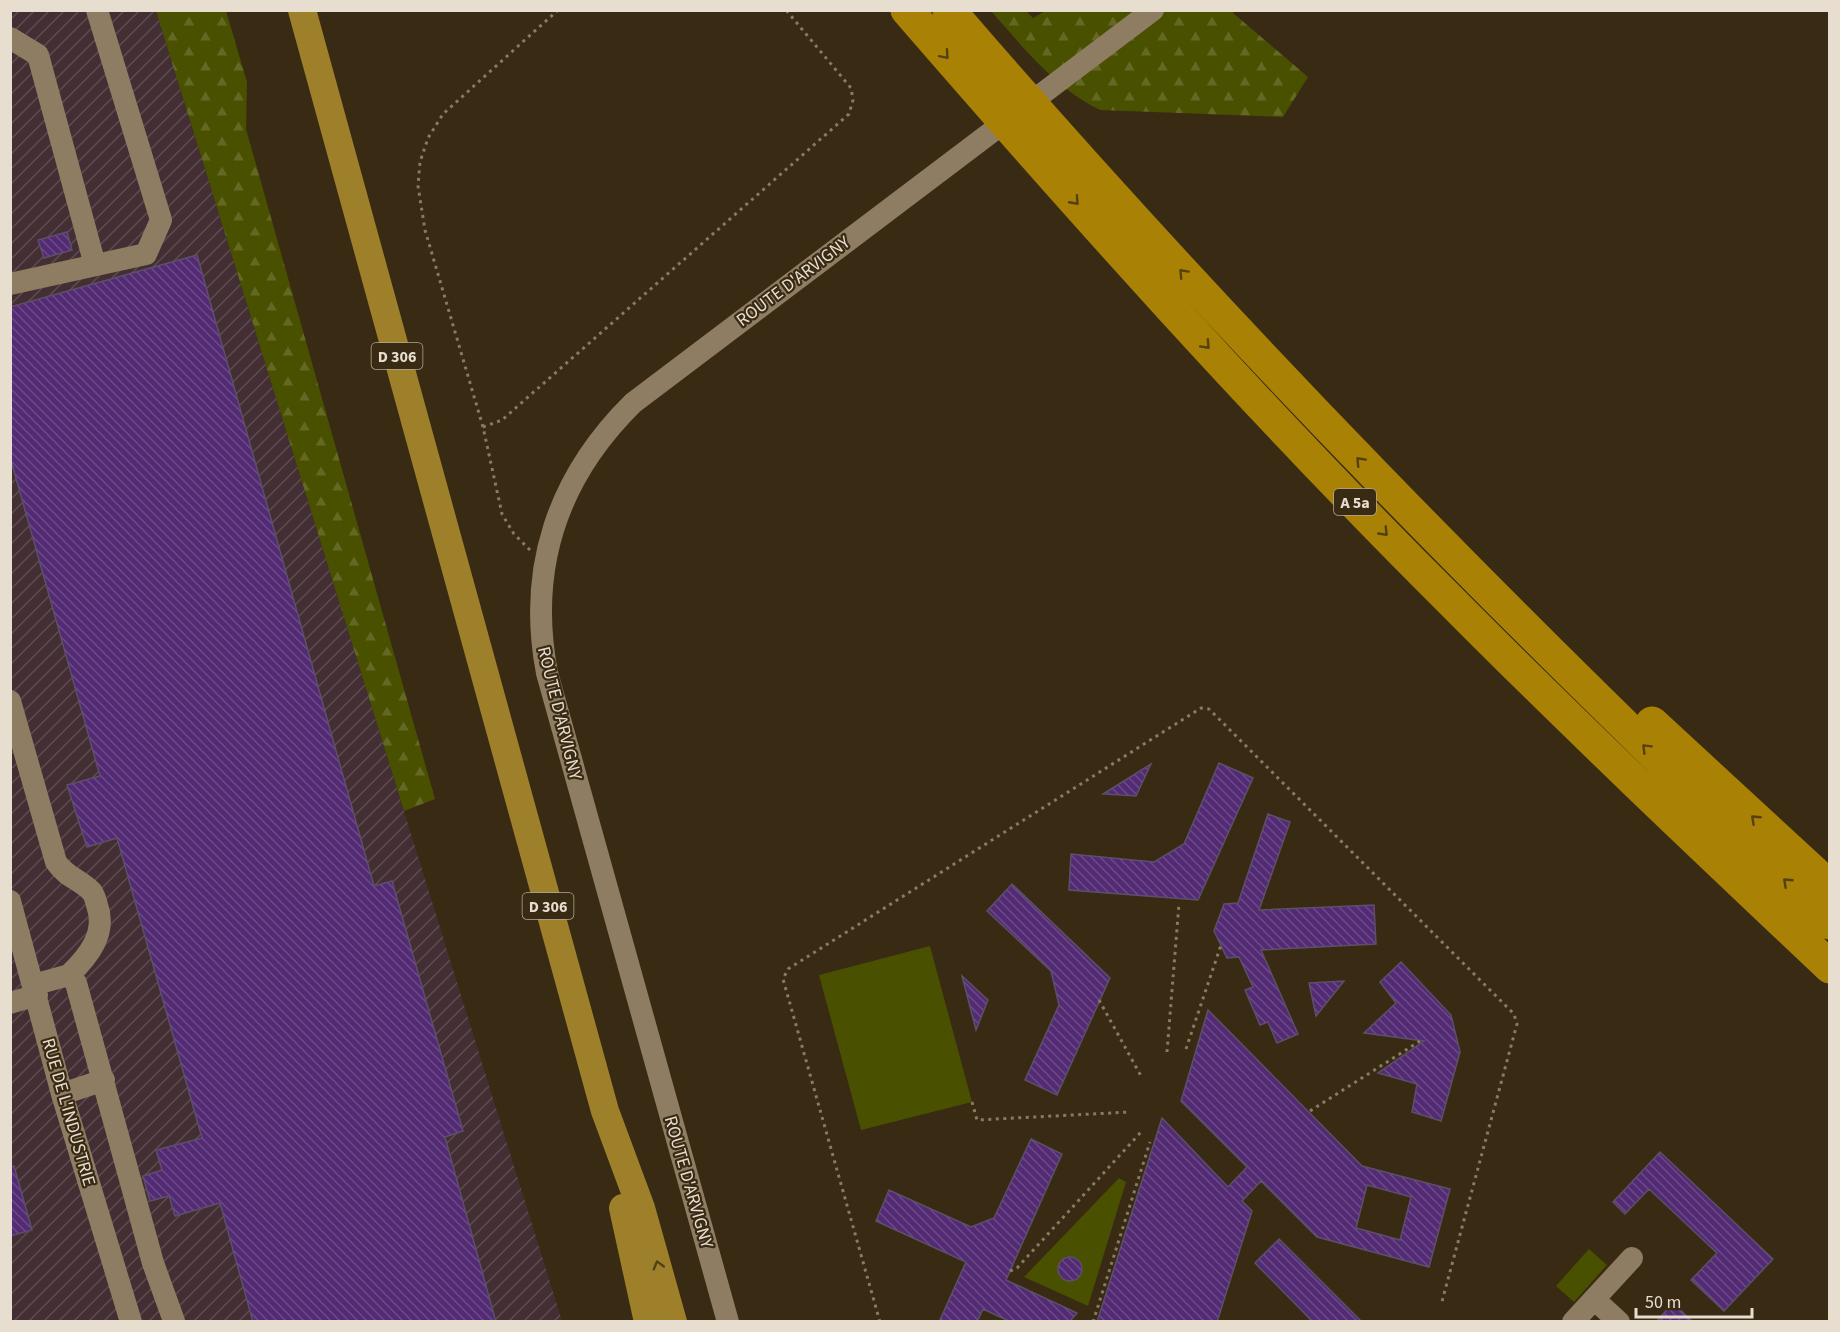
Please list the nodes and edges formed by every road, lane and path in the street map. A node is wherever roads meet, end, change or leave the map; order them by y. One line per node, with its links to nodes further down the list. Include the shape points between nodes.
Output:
1 (97, 10): 9 (street, via 161,220 146,254)
2 (302, 10): 32 (main road, D 306)
3 (558, 10): 11 (path, via 443,114 428,138 420,162 418,186 425,230)
4 (786, 10): 11 (path, via 851,88 849,114 502,420)
5 (907, 10): 20 (highway, A 5a, one-way to 20, via 1128,261 1393,542 1682,828)
6 (949, 10): 13 (highway, A 5a, one-way to 6, via 1140,226)
7 (1153, 10): 12 (street, ROUTE D'ARVIGNY, via 633,403 600,439 569,486 557,514)
8 (10, 38): 9 (street, via 38,56)
9 (95, 265): 10 (street)
10 (10, 284)
11 (483, 427): 12 (path, via 502,513 514,534)
12 (545, 563): 45 (street, ROUTE D'ARVIGNY, via 540,618 547,673)
13 (1466, 569): 15 (highway, one-way to 13, via 1538,619); 18 (highway, A 5a, one-way to 13)
14 (10, 701): 21 (street, via 56,862 64,873 92,892 102,922 98,939)
15 (1830, 886)
16 (10, 901): 22 (street, RUE DE L'INDUSTRIE)
17 (1179, 904): 27 (path)
18 (1830, 923)
19 (1221, 945): 26 (path)
20 (1830, 967)
21 (69, 975): 22 (street); 29 (street, via 76,983)
22 (35, 990): 24 (street); 30 (street, RUE DE L'INDUSTRIE)
23 (1099, 1000): 28 (path)
24 (10, 1003)
25 (1420, 1041): 33 (path)
26 (1186, 1049)
27 (1167, 1052)
28 (1141, 1076)
29 (104, 1080): 30 (street); 41 (street, via 153,1263)
30 (62, 1095): 42 (street, RUE DE L'INDUSTRIE)
31 (972, 1102): 34 (path, via 977,1120)
32 (605, 1111): 43 (main road, D 306); 44 (main road, D 306, one-way to 32, via 641,1208)
33 (1310, 1111)
34 (1130, 1112)
35 (1141, 1132): 38 (path, via 1017,1268)
36 (1150, 1142): 47 (path)
37 (1632, 1258): 39 (street)
38 (1010, 1271)
39 (1594, 1299): 48 (street); 49 (street)
40 (1441, 1305): 46 (path, via 1516,1024 1514,1014 1209,709 1201,708 788,969 783,980)
41 (173, 1321)
42 (131, 1322)
43 (648, 1322)
44 (674, 1322)
45 (728, 1322)
46 (880, 1322)
47 (1093, 1322)
48 (1574, 1322)
49 (1619, 1322)

